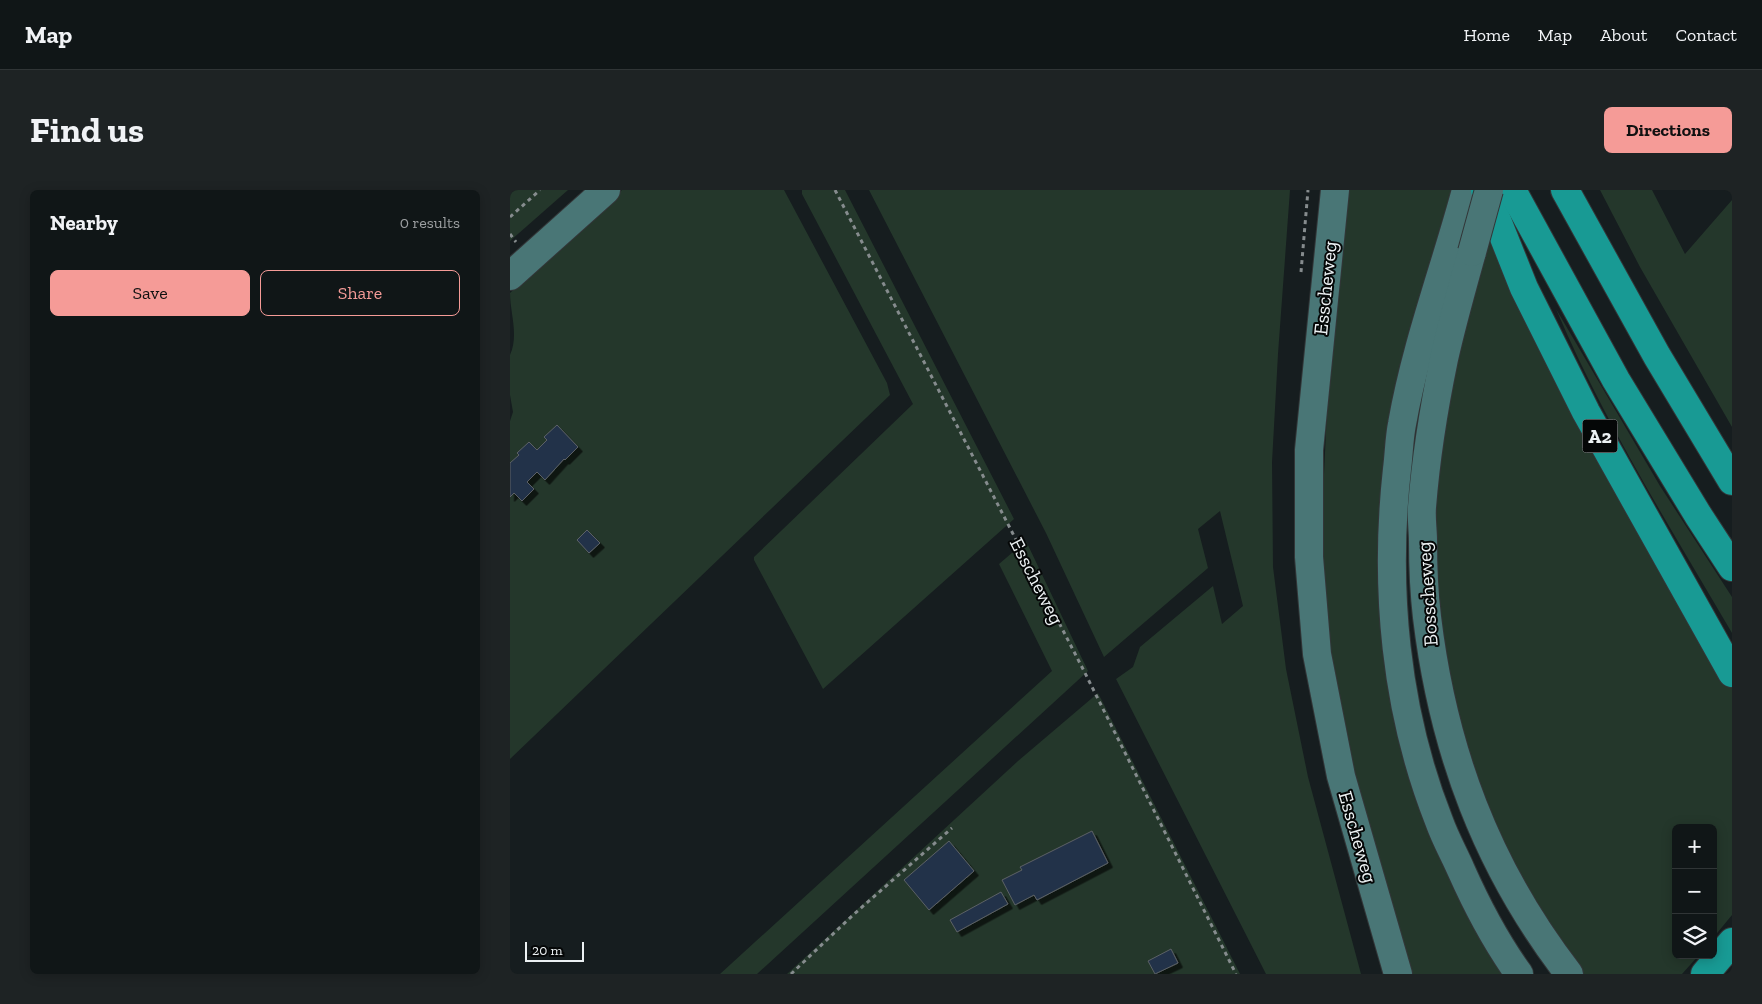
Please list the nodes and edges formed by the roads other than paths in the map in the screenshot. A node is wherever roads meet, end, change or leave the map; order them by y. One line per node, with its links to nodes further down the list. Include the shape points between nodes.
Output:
1 (606, 190): 9 (main road)
2 (1335, 190): 14 (main road, Esscheweg, via 1309,450 1309,556 1317,654 1341,776)
3 (1466, 190): 15 (main road, Bosscheweg, via 1418,354 1402,424 1393,509 1391,588 1409,724 1438,821 1477,904)
4 (1487, 190): 12 (highway, A2, via 1524,288 1586,412); 16 (main road, Bosscheweg, bridge, via 1444,359 1432,424 1422,508 1424,586 1432,659 1454,754 1483,833 1514,893)
5 (1512, 190): 11 (highway, A2, via 1616,380)
6 (1565, 190): 8 (highway)
7 (1571, 190): 8 (highway)
8 (1580, 219): 10 (highway)
9 (510, 276)
10 (1732, 481)
11 (1732, 567)
12 (1732, 673)
13 (1732, 942): 17 (highway)
14 (1398, 974)
15 (1519, 974)
16 (1569, 974)
17 (1705, 974)

